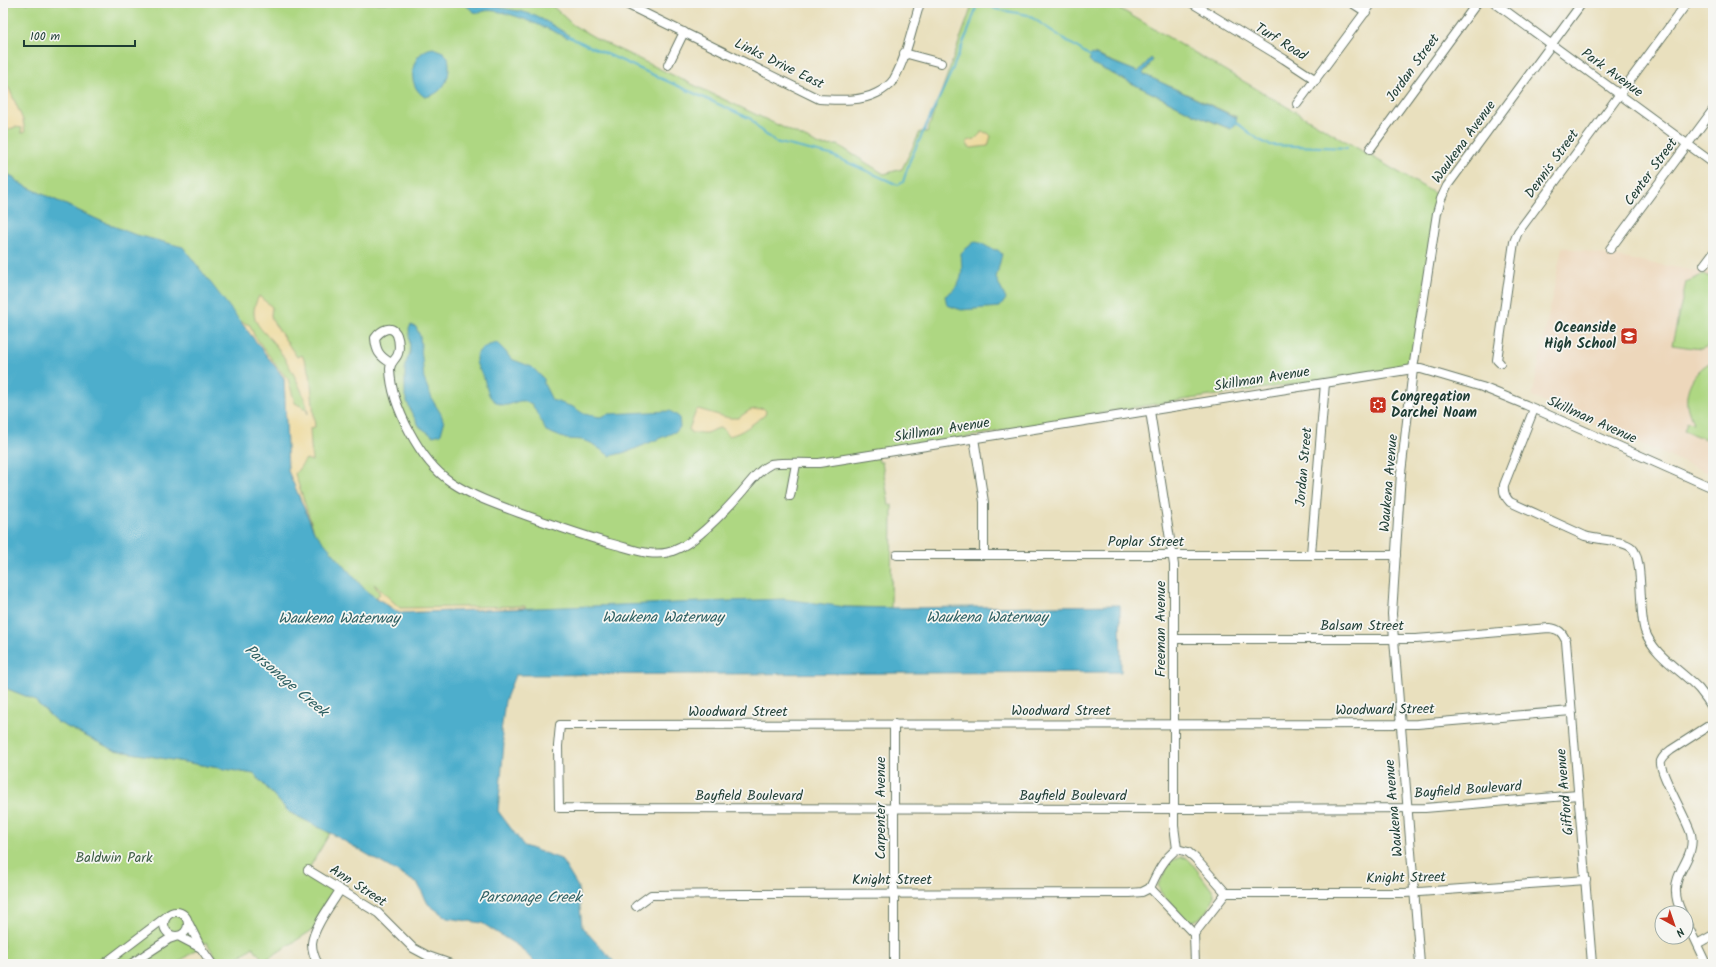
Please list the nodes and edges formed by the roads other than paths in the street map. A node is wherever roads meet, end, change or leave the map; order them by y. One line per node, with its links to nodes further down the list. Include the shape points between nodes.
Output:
1 (624, 3): 11 (street, Links Drive East)
2 (645, 3): 11 (street)
3 (920, 3): 15 (street, Links Drive East)
4 (1192, 3): 18 (street, Turf Road)
5 (1352, 3): 12 (street)
6 (1372, 3): 12 (street)
7 (1477, 3): 23 (street, Jordan Street)
8 (1495, 3): 14 (street, Park Avenue)
9 (1582, 3): 14 (street, Waukena Avenue)
10 (1687, 3): 19 (street, Dennis Street)
11 (641, 11): 13 (street, Links Drive East)
12 (1366, 12): 18 (street)
13 (684, 32): 15 (street, Links Drive East, via 819,99 842,100 879,93 893,81); 17 (street)
14 (1552, 44): 19 (street, Park Avenue); 30 (street, Waukena Avenue, via 1447,186 1441,199 1435,221)
15 (904, 53): 16 (street)
16 (941, 63)
17 (668, 65)
18 (1316, 80): 20 (street)
19 (1620, 94): 22 (street, Park Avenue); 29 (street, Dennis Street, via 1518,232 1514,242 1497,360)
20 (1297, 104)
21 (1713, 110): 22 (street, Center Street)
22 (1688, 145): 24 (street, Park Avenue); 25 (street, Center Street)
23 (1370, 149)
24 (1713, 164)
25 (1610, 249)
26 (1713, 253): 27 (street)
27 (1704, 265)
28 (391, 363): 35 (street, Skillman Avenue, via 392,385 400,412 422,452 436,470 451,482 506,508 590,537 647,553 665,553 683,546 713,522 765,467 772,463)
29 (1500, 363)
30 (1413, 368): 31 (street, Skillman Avenue); 32 (street, Skillman Avenue, via 1482,387); 42 (street, Waukena Avenue, via 1401,473)
31 (1325, 382): 33 (street, Skillman Avenue); 38 (street, Jordan Street)
32 (1534, 409): 36 (street, Skillman Avenue); 46 (street, via 1504,485 1506,498 1585,536 1623,543 1632,548 1639,560 1641,610 1646,632 1658,652 1698,688)
33 (1150, 411): 34 (street, Skillman Avenue); 41 (street, Freeman Avenue)
34 (974, 438): 35 (street, Skillman Avenue, via 820,463); 40 (street, via 984,502)
35 (796, 464): 37 (street)
36 (1713, 488)
37 (790, 496)
38 (1311, 554): 41 (street, Poplar Street); 42 (street, Poplar Street)
39 (897, 555): 40 (street, Poplar Street)
40 (984, 555): 41 (street, Poplar Street)
41 (1172, 555): 44 (street, Freeman Avenue)
42 (1396, 555): 45 (street, Waukena Avenue, via 1392,614)
43 (1549, 628): 45 (street, Balsam Street); 47 (street, Gifford Avenue, via 1563,633 1566,641)
44 (1174, 639): 45 (street, Balsam Street); 51 (street, Freeman Avenue)
45 (1394, 639): 48 (street, Waukena Avenue)
46 (1713, 708)
47 (1571, 711): 48 (street, Woodward Street, via 1418,724); 52 (street, Gifford Avenue)
48 (1400, 723): 51 (street, Woodward Street); 54 (street, Waukena Avenue)
49 (1713, 723): 65 (street, via 1665,754 1661,761 1691,835 1692,846 1675,892)
50 (894, 724): 51 (street, Woodward Street); 53 (street, Woodward Street, via 560,725 559,808); 55 (street, Carpenter Avenue)
51 (1174, 724): 56 (street, Freeman Avenue)
52 (1578, 795): 54 (street, Bayfield Boulevard); 59 (street, Gifford Avenue)
53 (567, 808): 55 (street, Bayfield Boulevard)
54 (1407, 808): 56 (street, Bayfield Boulevard); 62 (street, Waukena Avenue)
55 (894, 809): 56 (street, Bayfield Boulevard); 63 (street, Carpenter Avenue)
56 (1174, 809): 57 (street, Freeman Avenue)
57 (1177, 849): 60 (street, via 1162,863); 64 (street, via 1188,852 1195,858)
58 (308, 870): 61 (street, Ann Street)
59 (1586, 880): 62 (street, Knight Street); 83 (street, Gifford Avenue)
60 (1150, 888): 63 (street, Knight Street, via 1130,893); 69 (street)
61 (340, 890): 78 (street, via 317,928 312,942 313,954); 79 (street, Ann Street, via 378,913 413,948)
62 (1414, 892): 64 (street, Knight Street); 82 (street, Waukena Avenue)
63 (893, 893): 66 (street, Knight Street, via 651,895); 80 (street, Carpenter Avenue)
64 (1226, 893): 69 (street)
65 (1679, 905)
66 (636, 906)
67 (166, 917): 68 (street, via 177,912); 71 (street, via 165,928 170,934); 75 (street)
68 (186, 918): 71 (street, via 186,929); 74 (street)
69 (1194, 934): 81 (street)
70 (1713, 935): 73 (street)
71 (178, 936): 74 (street); 76 (street)
72 (1694, 938): 73 (street)
73 (1697, 944): 84 (street)
74 (201, 948): 77 (street)
75 (104, 964)
76 (131, 964)
77 (212, 964)
78 (318, 964)
79 (451, 964)
80 (894, 964)
81 (1195, 964)
82 (1420, 964)
83 (1592, 964)
84 (1706, 964)

